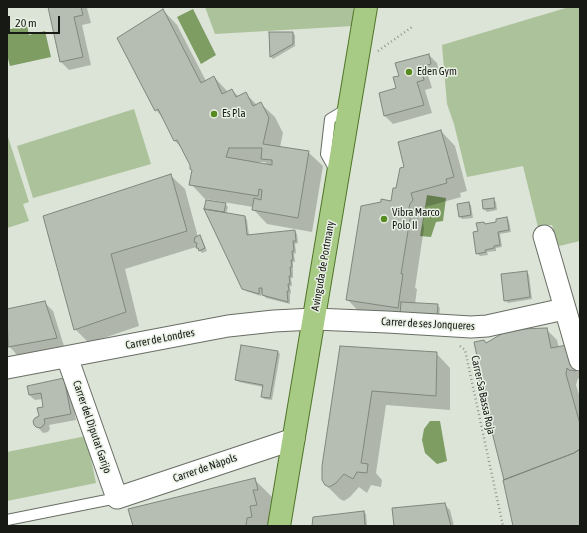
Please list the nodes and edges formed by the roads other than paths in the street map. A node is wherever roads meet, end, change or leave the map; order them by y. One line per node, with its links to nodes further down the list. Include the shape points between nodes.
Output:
1 (366, 7): 4 (main road, Avinguda de Portmany)
2 (544, 236): 3 (street)
3 (564, 309): 4 (street, Carrer de ses Jonqueres, via 470,328); 6 (street)
4 (314, 319): 5 (street, Carrer de Londres, via 228,326); 8 (main road, Avinguda de Portmany)
5 (67, 356): 7 (street, Carrer de Londres); 9 (street, Carrer del Diputat Garijo)
6 (580, 360)
7 (7, 368)
8 (294, 439): 9 (street, Carrer de Nàpols); 11 (main road, Avinguda de Portmany)
9 (117, 498): 10 (lane)
10 (7, 520)
11 (279, 526)

